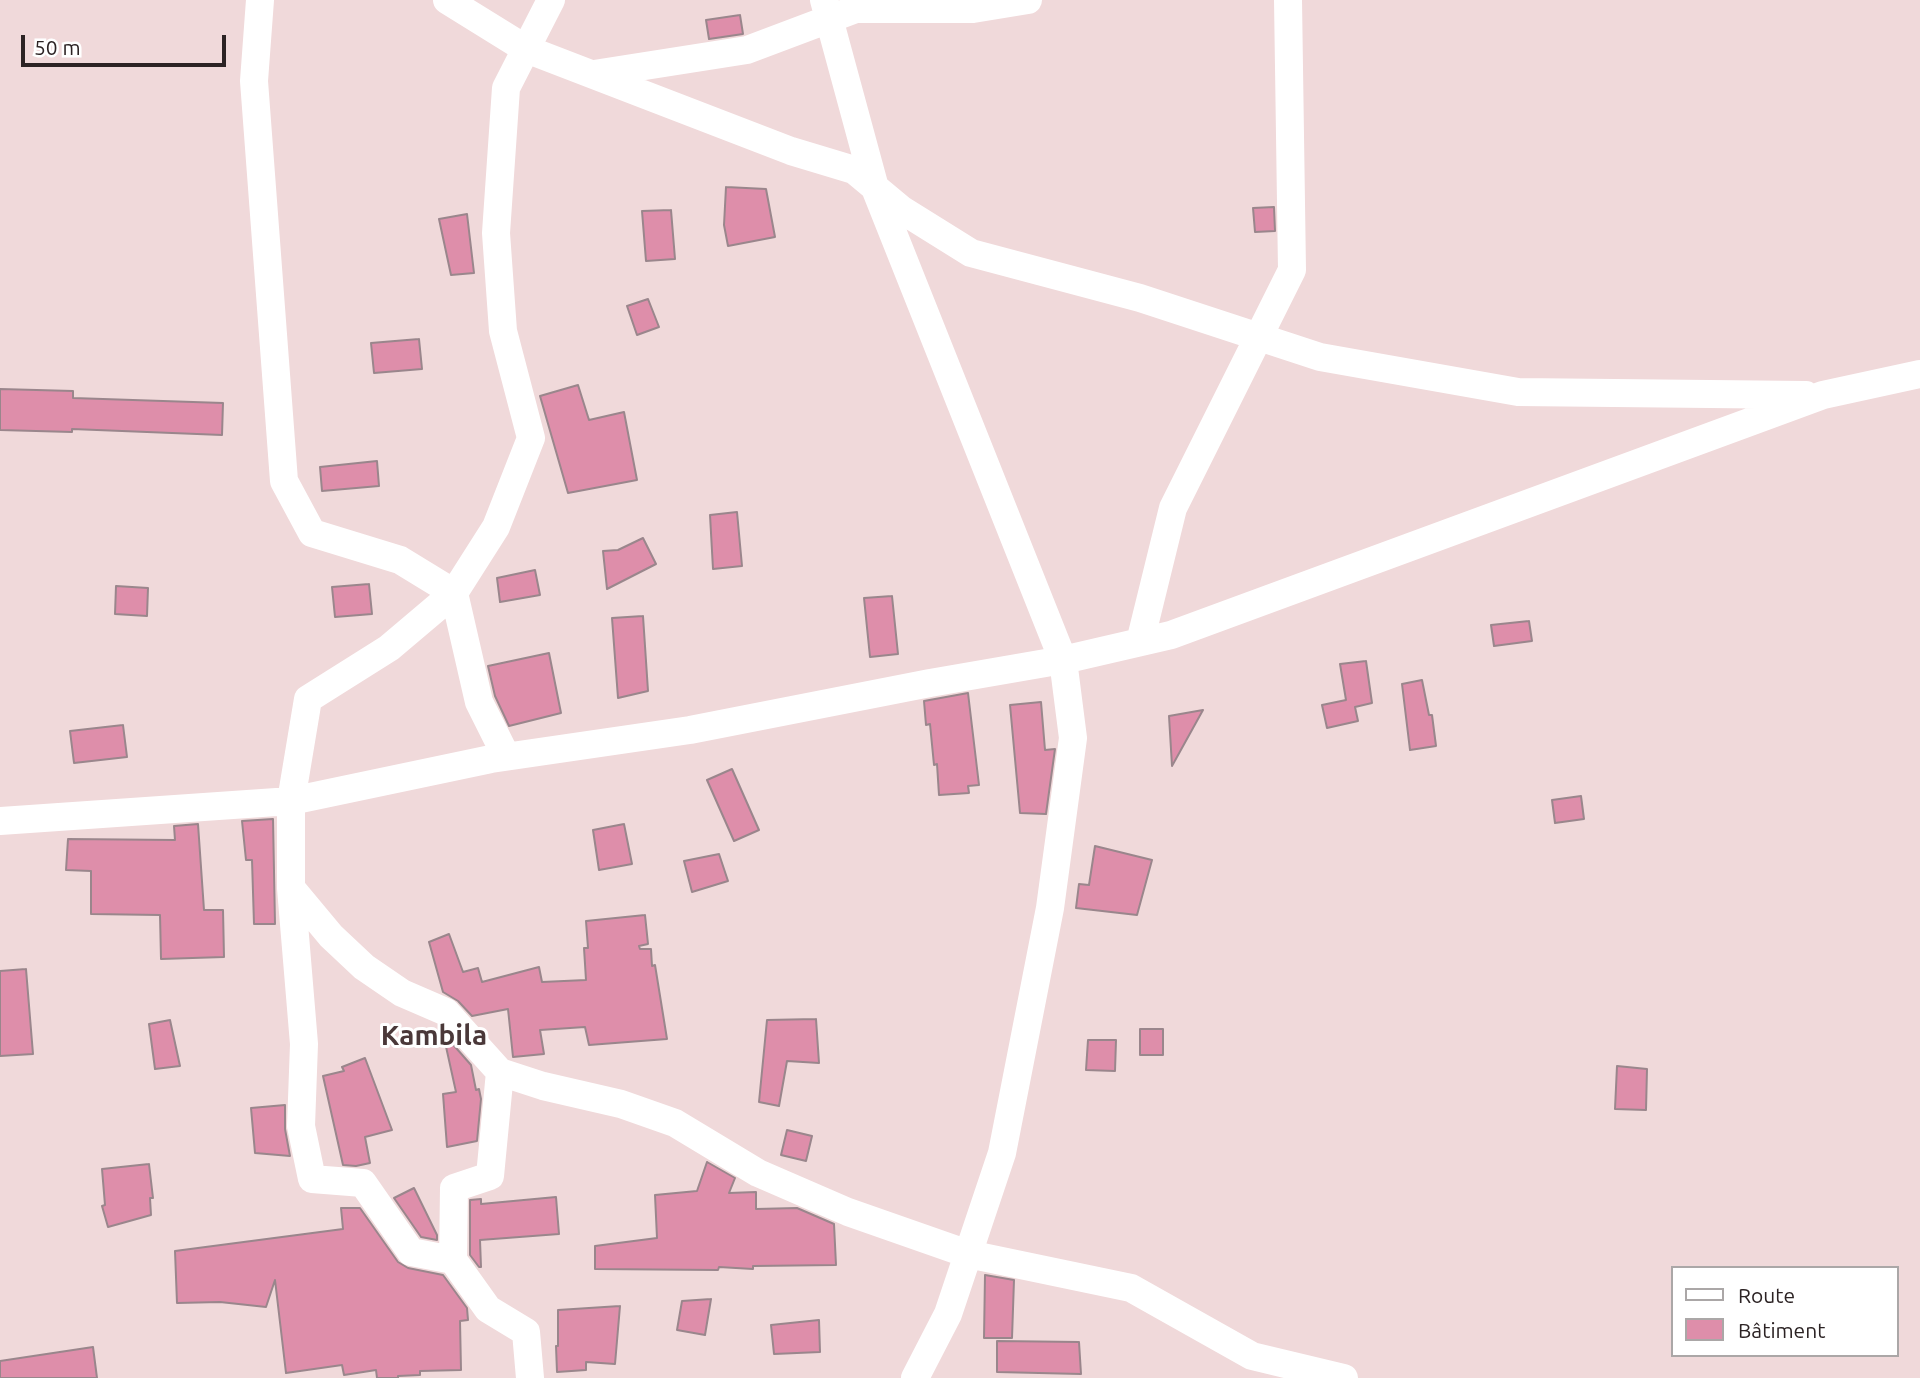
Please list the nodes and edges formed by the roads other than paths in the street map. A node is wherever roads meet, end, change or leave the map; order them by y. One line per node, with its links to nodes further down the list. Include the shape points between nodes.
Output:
1 (260, 0): 13 (street, via 254,81 284,481 312,534 401,560)
2 (447, 0): 7 (street)
3 (551, 0): 7 (street)
4 (1028, 0): 6 (street, via 973,9)
5 (1288, 0): 10 (street, via 1292,270)
6 (827, 10): 8 (street, via 747,50); 9 (street)
7 (526, 49): 8 (street); 13 (street, via 506,88 496,233 503,331 531,438 496,527)
8 (592, 75): 9 (street, via 791,151 854,170)
9 (876, 188): 10 (street, via 971,253 1140,298); 15 (street)
10 (1260, 338): 12 (street, via 1320,357 1518,391); 14 (street, via 1173,508)
11 (1920, 374): 12 (street)
12 (1823, 395): 14 (street, via 1196,626)
13 (454, 593): 16 (street, via 479,702); 17 (street, via 389,648 308,699)
14 (1140, 642): 15 (street)
15 (1063, 660): 16 (street, via 690,730); 21 (street, via 1073,738 1050,908 1002,1153)
16 (506, 756): 17 (street)
17 (291, 801): 18 (street); 19 (street)
18 (0, 821)
19 (291, 888): 20 (street, via 364,967 402,993 446,1012); 22 (street, via 304,1045 301,1126 312,1179 363,1183 411,1252)
20 (500, 1072): 21 (street, via 674,1122 758,1173 848,1212); 22 (street, via 490,1176 454,1188)
21 (968, 1254): 24 (street, via 948,1314); 25 (street, via 1130,1288 1252,1356)
22 (453, 1260): 23 (street, via 488,1309 526,1332)
23 (530, 1378)
24 (915, 1378)
25 (1344, 1378)

